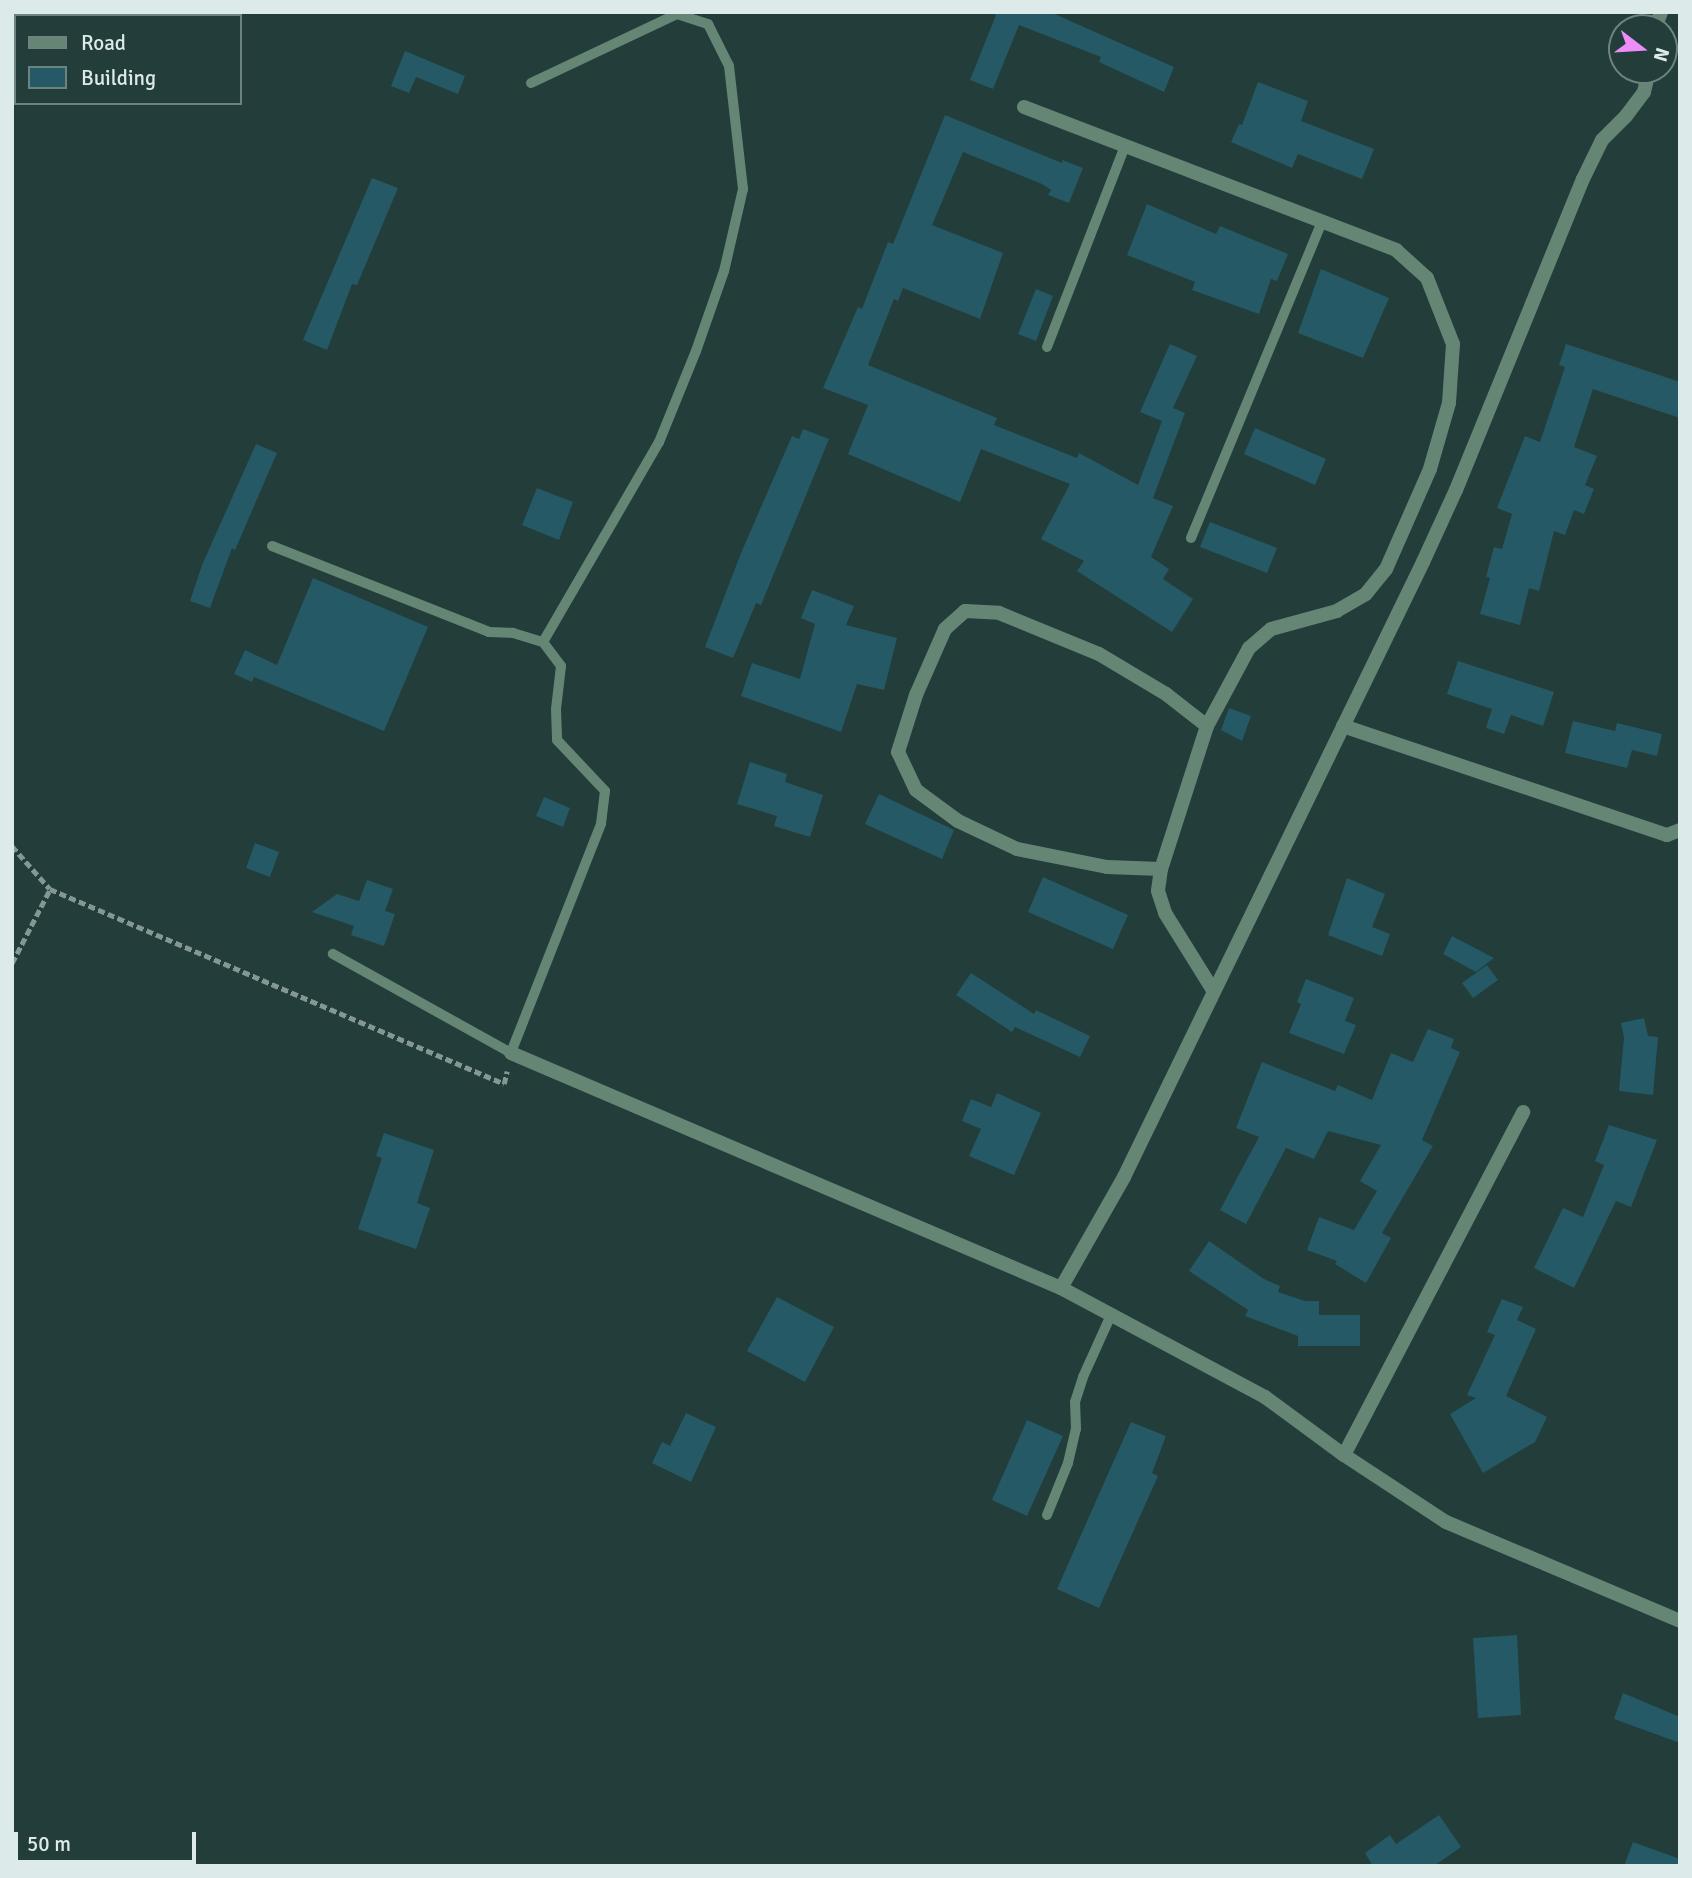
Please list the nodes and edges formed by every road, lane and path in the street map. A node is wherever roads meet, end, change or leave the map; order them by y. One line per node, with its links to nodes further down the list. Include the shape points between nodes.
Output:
1 (531, 83): 9 (lane, via 677,14 708,24 729,65 743,188 724,271 659,442)
2 (1645, 84): 11 (street, via 1626,116 1602,140 1583,178 1456,490)
3 (1024, 107): 4 (street)
4 (1125, 146): 5 (street); 6 (lane)
5 (1322, 222): 7 (lane); 10 (street, via 1396,250 1427,278 1453,344 1449,403 1430,469 1386,569 1366,594 1337,611 1271,629 1256,641 1230,679)
6 (1047, 347)
7 (1191, 538)
8 (272, 546): 9 (lane, via 489,632)
9 (543, 642): 19 (lane, via 561,666 557,740 605,791 601,824)
10 (1207, 726): 14 (street); 14 (street, via 1166,694 1099,654 999,613 965,611 945,629 916,695 898,752 916,790 958,821 1017,849 1107,867)
11 (1343, 726): 12 (street, via 1667,835); 18 (street)
12 (1680, 830)
13 (12, 846): 15 (path)
14 (1161, 869): 18 (street, via 1158,891 1165,913)
15 (50, 889): 17 (path); 19 (path, via 504,1084)
16 (333, 954): 19 (lane)
17 (12, 963)
18 (1213, 990): 21 (street, via 1124,1177)
19 (510, 1053): 21 (street)
20 (1523, 1112): 23 (street)
21 (1061, 1288): 22 (street)
22 (1111, 1315): 23 (street, via 1265,1397); 24 (lane, via 1083,1377 1075,1402 1076,1429 1068,1463)
23 (1344, 1455): 25 (street, via 1446,1522)
24 (1047, 1514)
25 (1680, 1621)

